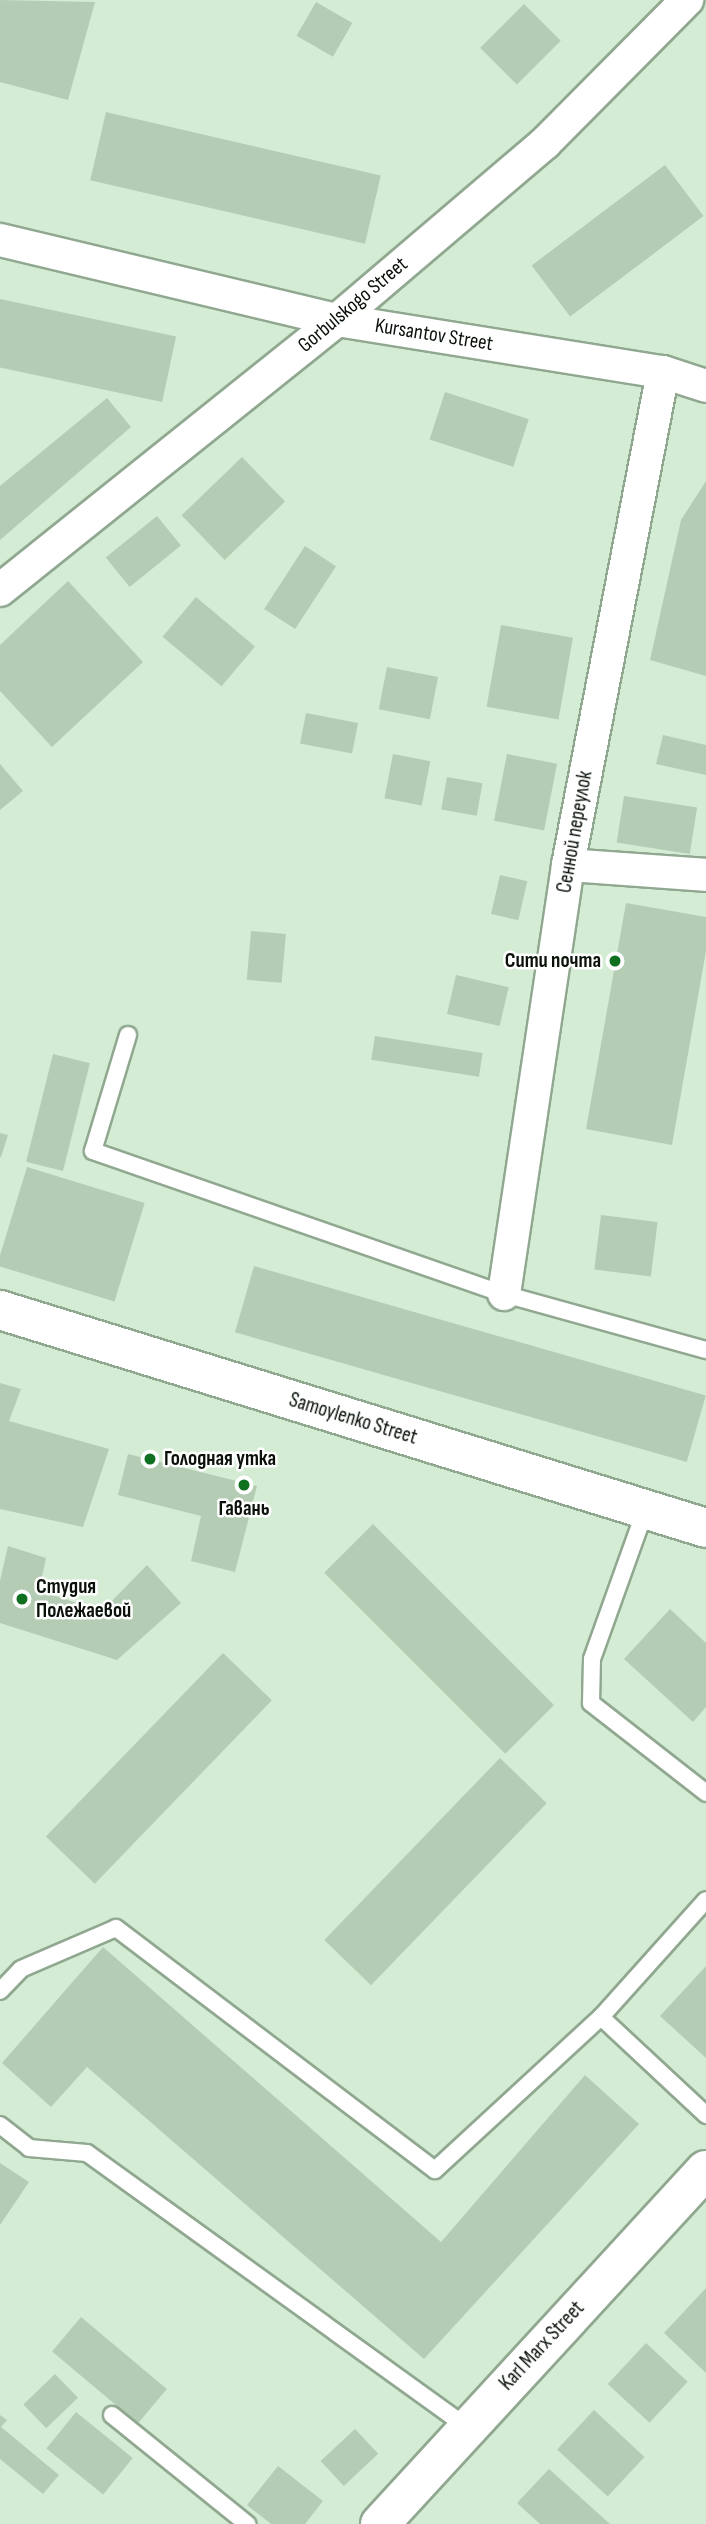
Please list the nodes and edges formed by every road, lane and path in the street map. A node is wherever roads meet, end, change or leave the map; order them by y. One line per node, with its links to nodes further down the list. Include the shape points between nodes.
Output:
1 (687, 0): 3 (street, Gorbulskogo Street, via 545,143)
2 (0, 240): 3 (street, Kursantov Street)
3 (337, 320): 4 (street, Kursantov Street); 6 (street, Gorbulskogo Street)
4 (663, 372): 5 (street, Kursantov Street); 7 (street, Сенной переулок)
5 (706, 386)
6 (0, 590)
7 (569, 865): 8 (street); 10 (street, Сенной переулок)
8 (706, 875)
9 (128, 1035): 10 (lane, via 93,1152)
10 (504, 1294): 12 (lane)
11 (0, 1310): 13 (main road, Samoylenko Street)
12 (706, 1350)
13 (645, 1511): 14 (main road, Samoylenko Street); 15 (lane, via 592,1659 591,1703)
14 (706, 1528)
15 (706, 1793)
16 (706, 1900): 18 (lane)
17 (0, 1991): 18 (lane, via 21,1969 116,1928 435,2170)
18 (601, 2017): 19 (lane)
19 (706, 2115)
20 (0, 2124): 23 (lane, via 29,2148 86,2153)
21 (706, 2170): 23 (main road, Karl Marx Street)
22 (113, 2415): 24 (lane)
23 (467, 2427): 25 (main road, Karl Marx Street)
24 (247, 2524)
25 (380, 2524)

